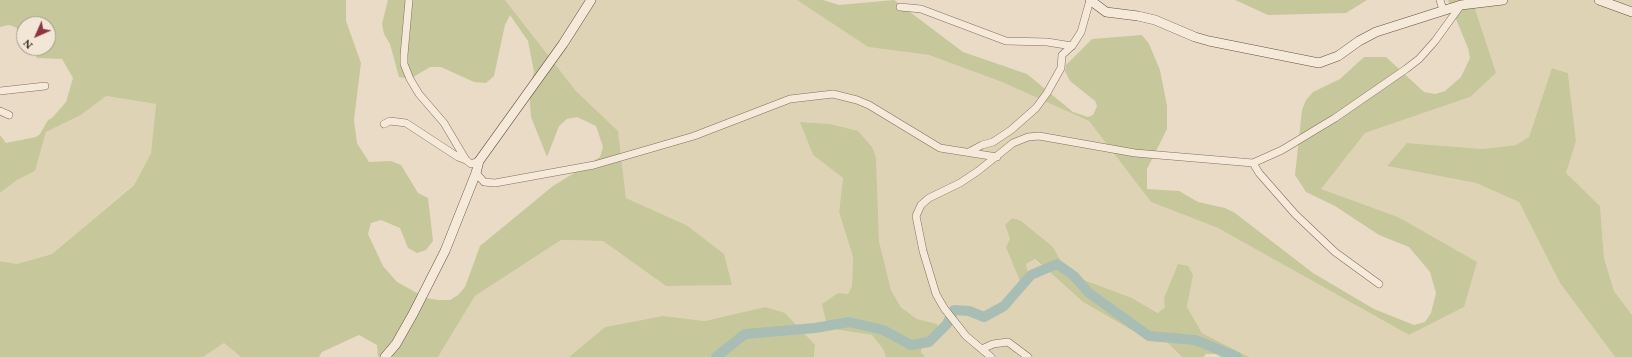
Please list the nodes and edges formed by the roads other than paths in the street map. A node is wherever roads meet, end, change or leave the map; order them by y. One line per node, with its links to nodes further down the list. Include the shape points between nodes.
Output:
1 (409, 0): 19 (street, via 404,46 407,73 414,87 444,123)
2 (591, 0): 20 (street, via 563,44)
3 (1090, 0): 9 (street, via 1106,12 1155,20 1209,42 1319,63 1338,56 1376,32); 11 (street, via 1081,32)
4 (1440, 0): 9 (street)
5 (1502, 0): 7 (street)
6 (1599, 0): 10 (street)
7 (1461, 5): 9 (street); 21 (street, via 1435,41 1406,70 1335,118 1282,150)
8 (900, 7): 11 (street, via 921,9 1006,41 1046,42)
9 (1443, 10)
10 (1632, 12)
11 (1072, 46): 17 (street, via 1062,55 1061,68 1036,108 993,142 982,144)
12 (45, 86): 13 (street)
13 (0, 91)
14 (0, 111): 15 (street)
15 (9, 115)
16 (384, 124): 19 (street, via 390,121 406,123)
17 (969, 152): 18 (street); 22 (street, via 953,152 929,143 857,100 834,94 790,99 694,136 594,165 495,182 484,182)
18 (998, 157): 21 (street, via 1013,144 1028,137 1039,136 1135,153); 24 (street, via 960,182 929,198 920,205 916,216 936,294 966,336)
19 (466, 160): 20 (street, via 471,164)
20 (479, 161): 22 (street)
21 (1253, 163): 23 (street, via 1295,214 1334,252)
22 (476, 173): 25 (street, via 442,258 396,344)
23 (1379, 284)
24 (982, 349): 26 (street); 27 (street, via 1008,342)
25 (385, 357)
26 (991, 357)
27 (1028, 357)

